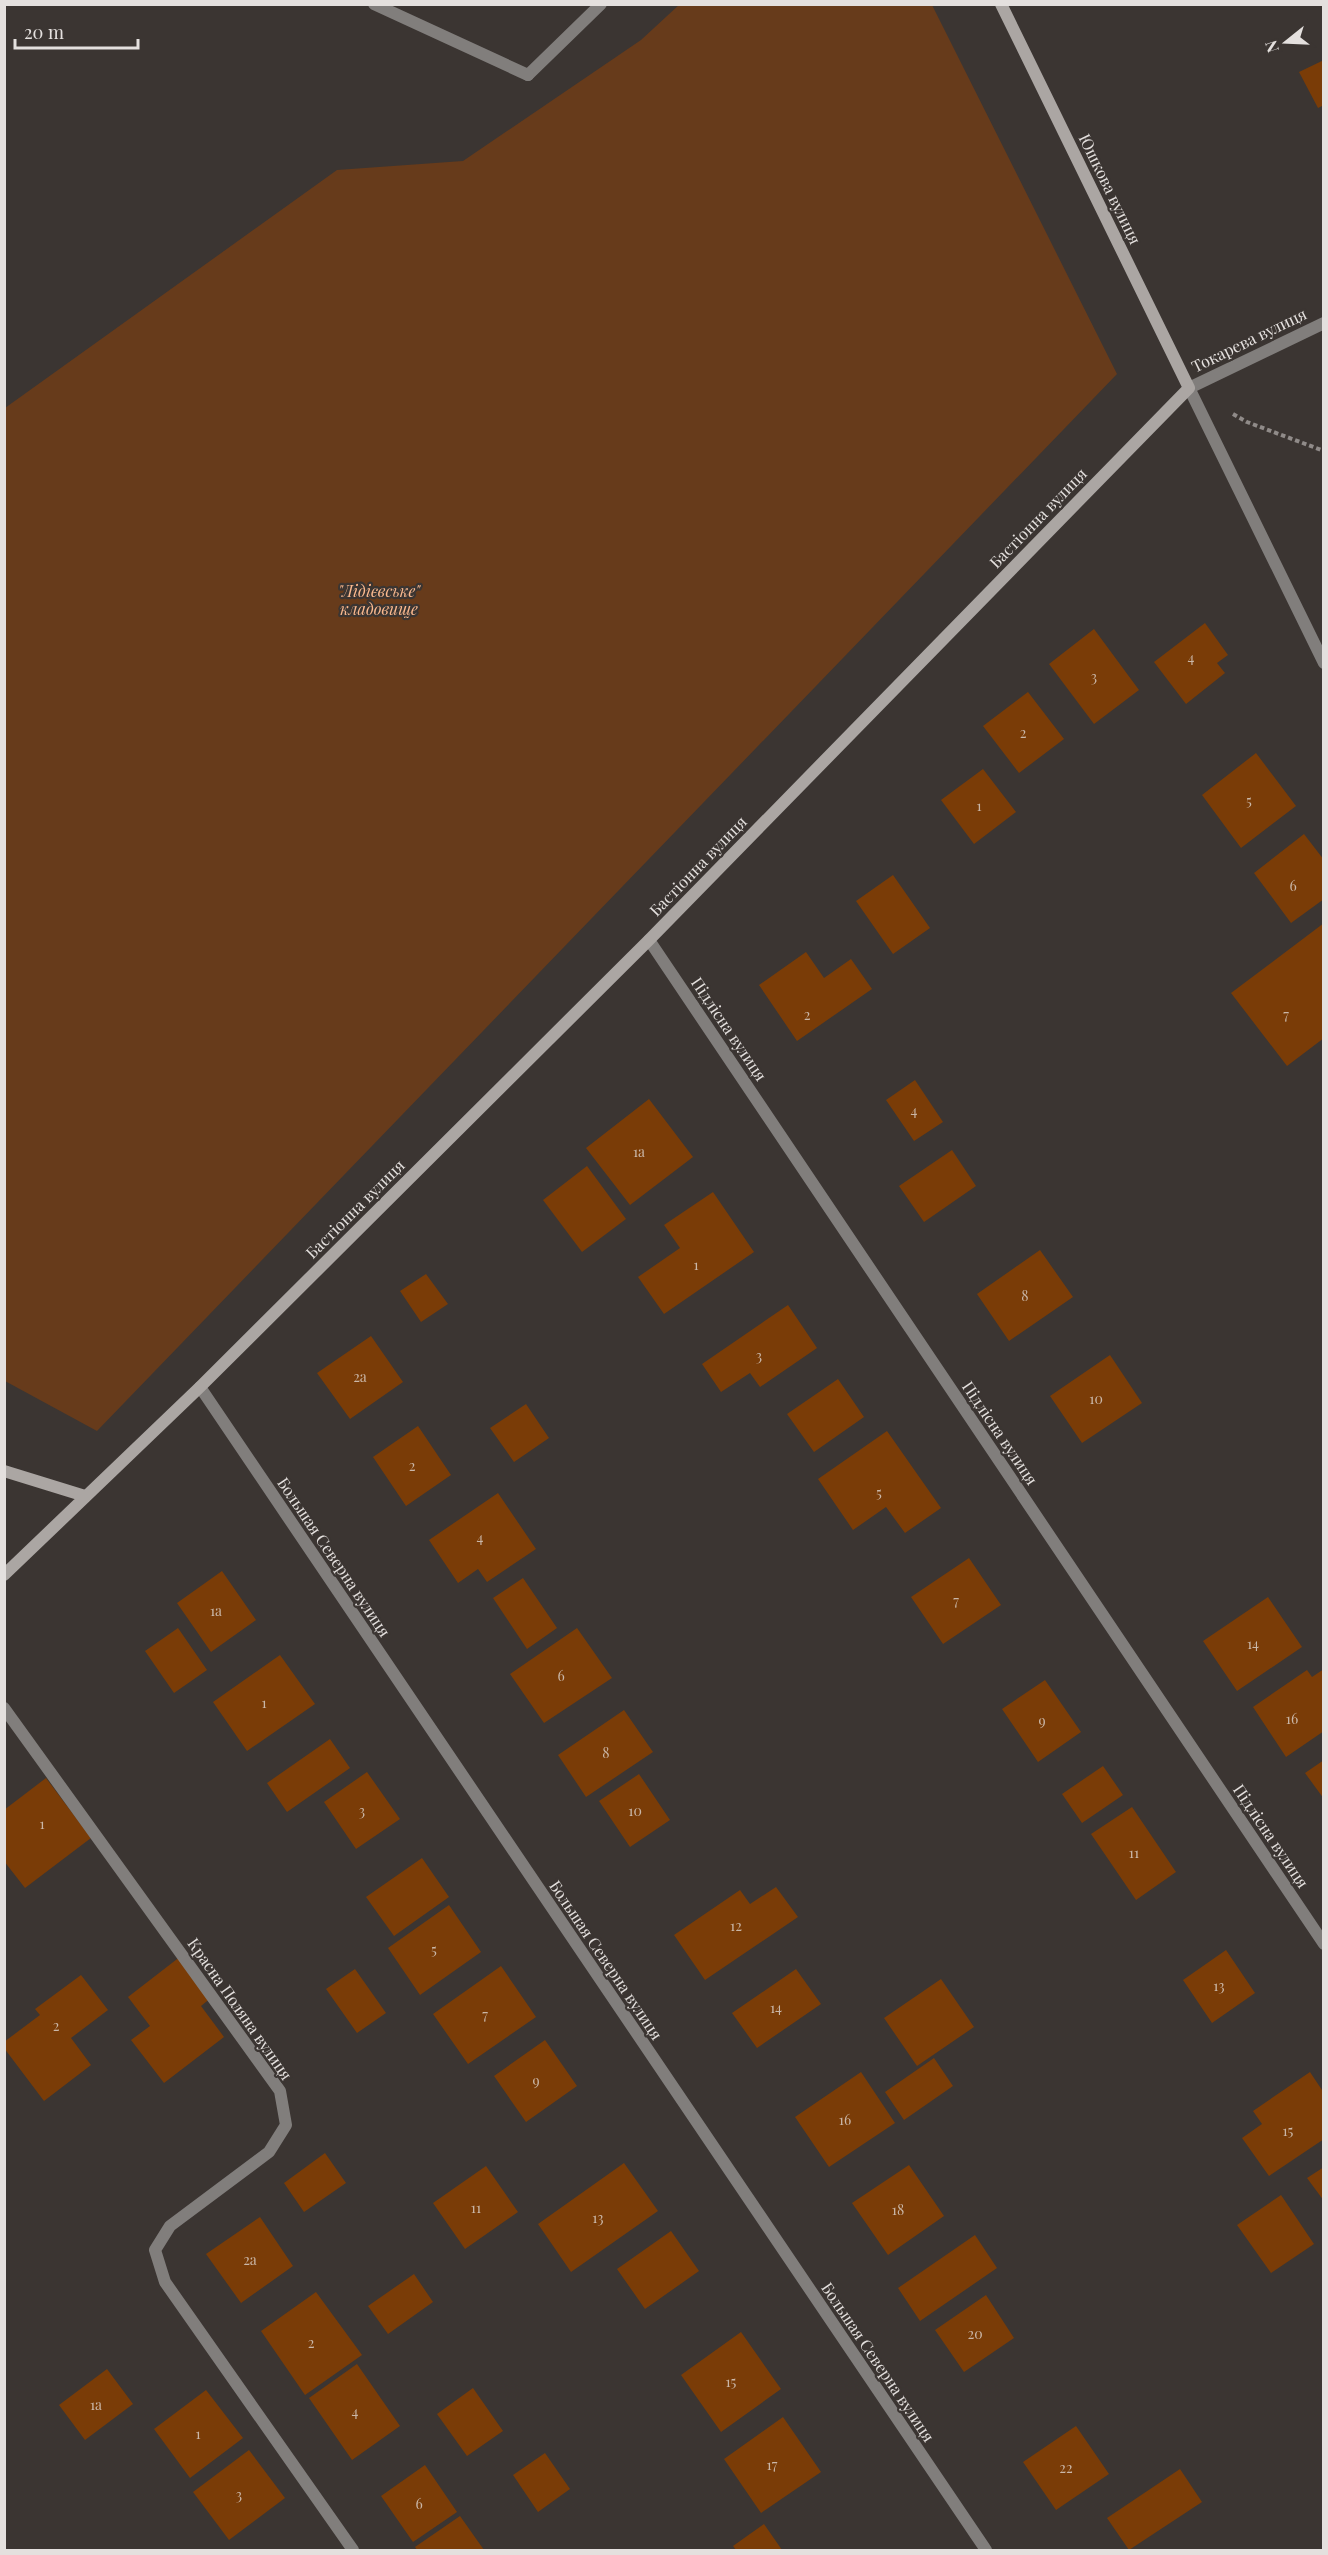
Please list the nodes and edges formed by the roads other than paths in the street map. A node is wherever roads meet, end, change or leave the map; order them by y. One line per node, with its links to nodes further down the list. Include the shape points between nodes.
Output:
1 (374, 4): 2 (street, via 528,75)
2 (601, 4)
3 (1001, 4): 5 (main road, Юшкова вулиця)
4 (1323, 323): 5 (street, Токарева вулиця)
5 (1189, 388): 6 (street); 7 (main road, Бастіонна вулиця)
6 (1323, 663)
7 (649, 940): 8 (main road, Бастіонна вулиця); 13 (street, Підлісна вулиця)
8 (200, 1387): 10 (main road, Бастіонна вулиця); 15 (street, Большая Северна вулиця)
9 (4, 1471): 10 (main road)
10 (85, 1496): 11 (main road, Бастіонна вулиця)
11 (4, 1575)
12 (4, 1708): 14 (street, Красна Поляна вулиця, via 280,2091 286,2124 269,2152 170,2226 155,2250 165,2282)
13 (1323, 1944)
14 (353, 2550)
15 (986, 2550)

